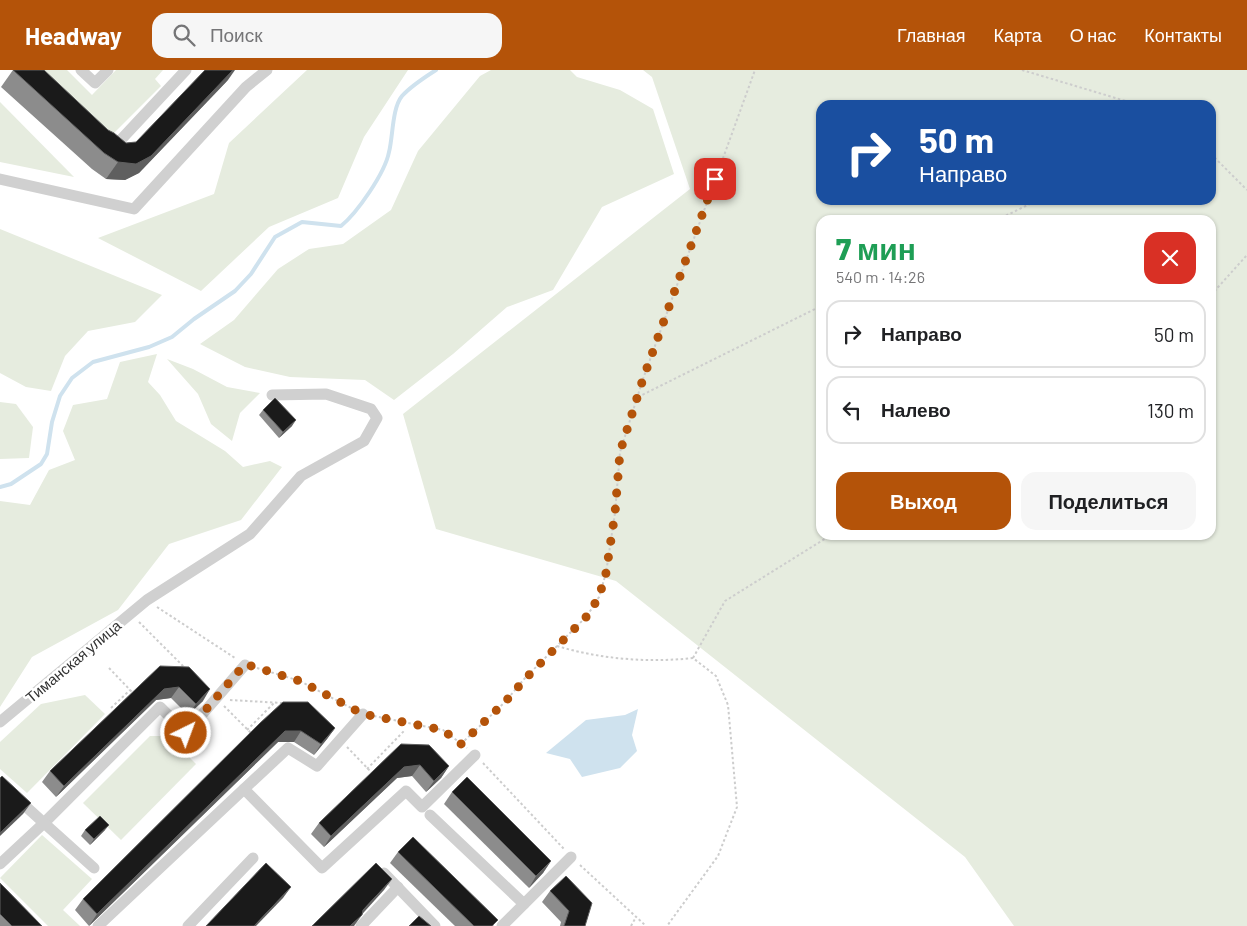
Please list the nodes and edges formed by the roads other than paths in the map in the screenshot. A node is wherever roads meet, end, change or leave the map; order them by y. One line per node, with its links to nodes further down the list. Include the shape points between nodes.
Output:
1 (82, 70): 2 (street, via 95,83)
2 (108, 70)
3 (186, 70): 5 (street, via 116,145 102,142)
4 (267, 70): 6 (street, via 246,87 134,209)
5 (96, 135)
6 (0, 179)
7 (272, 395): 10 (street, Тиманская улица, via 326,394 371,408 377,418 364,441 301,476 250,534 147,600)
8 (245, 664): 15 (street, via 186,733 160,707)
9 (363, 714): 13 (street, via 317,766 288,748)
10 (0, 722)
11 (475, 755): 13 (street, via 422,807 406,790 322,868)
12 (0, 783): 15 (street)
13 (244, 789): 23 (street)
14 (430, 815): 22 (street)
15 (44, 823): 18 (street); 19 (street)
16 (571, 857): 22 (street)
17 (253, 858): 24 (street)
18 (0, 864)
19 (94, 868)
20 (384, 873): 21 (street)
21 (398, 887): 25 (street); 26 (street)
22 (524, 904): 27 (street)
23 (99, 926)
24 (188, 926)
25 (361, 926)
26 (435, 926)
27 (502, 926)

